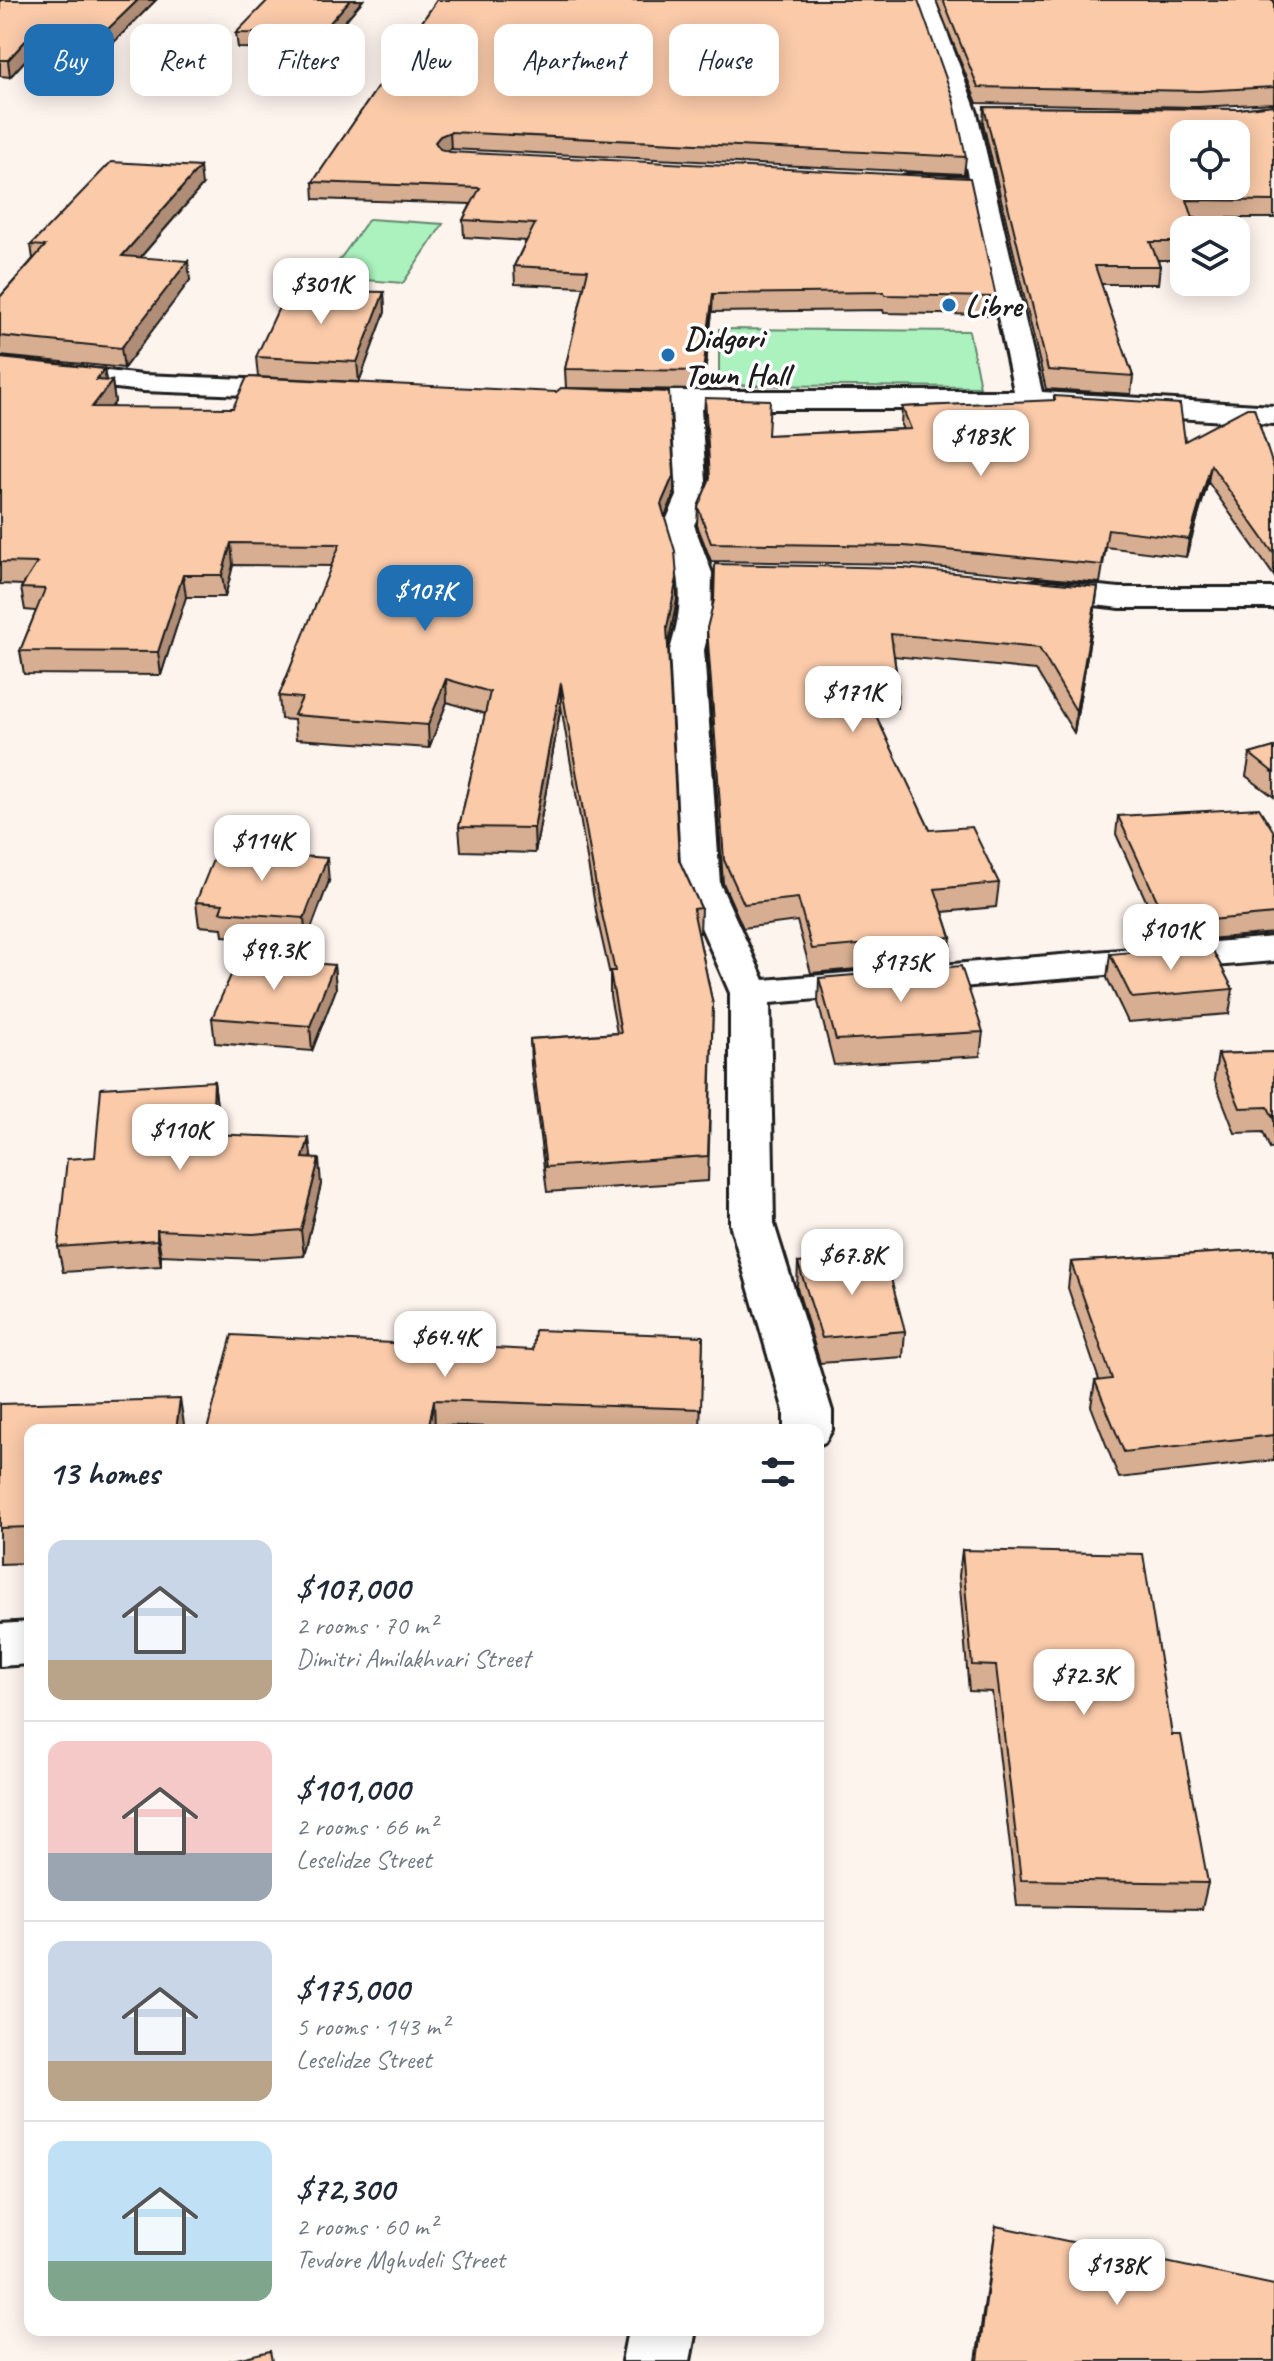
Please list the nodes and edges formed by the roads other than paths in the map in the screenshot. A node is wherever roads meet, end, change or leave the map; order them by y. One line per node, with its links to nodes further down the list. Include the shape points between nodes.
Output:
1 (925, 0): 3 (street)
2 (996, 112): 3 (street)
3 (966, 113): 5 (street)
4 (890, 180): 5 (street)
5 (984, 185): 9 (street)
6 (0, 367): 7 (street, via 143,383)
7 (329, 390)
8 (577, 399): 10 (street)
9 (1030, 400): 10 (street); 11 (street)
10 (686, 402): 15 (street, via 692,496 679,525 712,573 687,650 701,884)
11 (1274, 415)
12 (1012, 588): 13 (street, via 1120,598)
13 (1274, 598)
14 (1274, 949): 15 (street)
15 (750, 993): 16 (street, via 752,1224)
16 (808, 1424)
17 (24, 1643): 18 (street)
18 (0, 1645)
19 (661, 2336): 20 (street)
20 (656, 2361)

